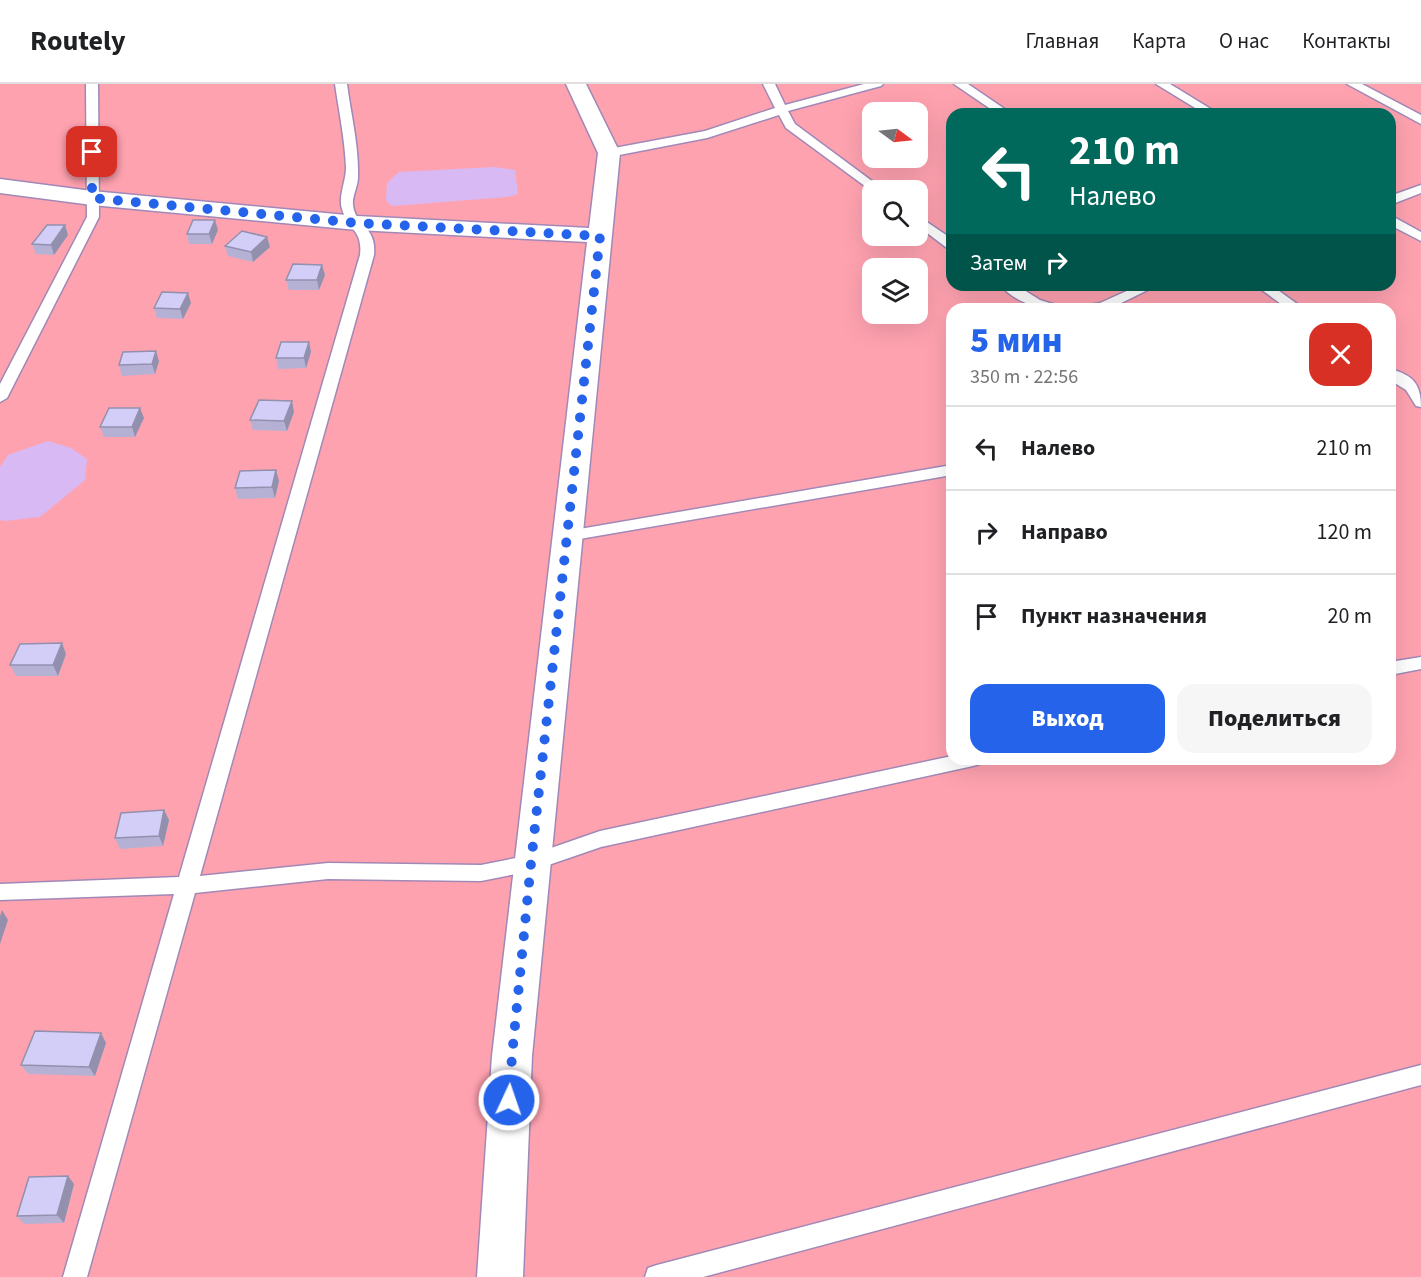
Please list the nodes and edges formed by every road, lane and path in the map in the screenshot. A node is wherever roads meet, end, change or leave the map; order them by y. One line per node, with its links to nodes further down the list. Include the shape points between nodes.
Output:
1 (92, 84): 17 (lane)
2 (341, 84): 20 (lane, via 352,179 347,203 349,214)
3 (576, 84): 13 (street)
4 (769, 84): 11 (lane)
5 (877, 84): 11 (lane)
6 (960, 84): 9 (lane)
7 (1162, 84): 10 (lane)
8 (1353, 84): 12 (lane)
9 (997, 108)
10 (1203, 108)
11 (780, 110): 13 (lane, via 707,134); 14 (lane, via 790,126)
12 (1421, 120)
13 (609, 153): 22 (street)
14 (864, 180)
15 (0, 186): 17 (street)
16 (1421, 189): 18 (lane)
17 (92, 198): 20 (street); 32 (lane, via 93,217)
18 (1396, 199)
19 (1396, 222): 23 (lane)
20 (357, 223): 22 (street); 40 (lane, via 370,242 367,255)
21 (928, 227): 24 (lane)
22 (600, 236): 35 (street)
23 (1421, 237)
24 (946, 241)
25 (1016, 291): 28 (lane)
26 (1138, 291): 29 (lane)
27 (1271, 291): 30 (lane)
28 (1035, 303)
29 (1111, 303)
30 (1288, 303)
31 (1396, 377): 33 (lane, via 1412,387)
32 (0, 398)
33 (1421, 403)
34 (946, 471): 35 (lane)
35 (568, 536): 39 (street)
36 (1421, 663): 37 (lane)
37 (1396, 668)
38 (946, 765): 39 (lane, via 600,839)
39 (531, 863): 40 (lane, via 481,873 328,871); 44 (street, via 512,1056)
40 (189, 885): 41 (lane); 43 (lane)
41 (0, 892)
42 (1421, 1075): 45 (lane)
43 (75, 1277)
44 (500, 1277)
45 (657, 1277)

